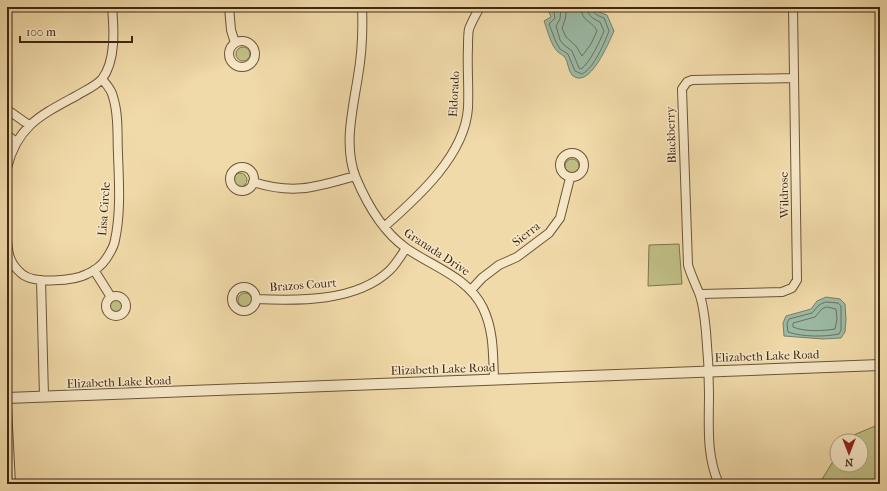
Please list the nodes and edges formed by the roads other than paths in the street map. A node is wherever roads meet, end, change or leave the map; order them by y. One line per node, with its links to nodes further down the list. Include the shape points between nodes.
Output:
1 (112, 7): 8 (street, via 113,51)
2 (230, 7): 6 (street, via 230,30)
3 (362, 7): 14 (street, Granada Drive, via 362,42 350,128 350,157)
4 (480, 7): 17 (street, Eldorado, via 469,30 468,109 459,141 439,172)
5 (793, 7): 7 (street, Wildrose)
6 (235, 43)
7 (794, 78): 23 (street, Wildrose, via 797,280 794,291); 23 (street, Blackberry, via 692,80 682,89 688,265)
8 (102, 79): 10 (street); 20 (street, Lisa Circle, via 113,95 115,105 118,218 112,250)
9 (7, 111): 10 (street)
10 (29, 125): 12 (street)
11 (7, 135): 12 (street)
12 (16, 142): 13 (street)
13 (7, 168)
14 (355, 176): 16 (street, via 303,189); 17 (street, Granada Drive, via 369,208)
15 (570, 178): 22 (street, Sierra, via 560,218 549,233 517,257 499,265)
16 (253, 182)
17 (384, 227): 19 (street, Granada Drive)
18 (7, 240): 21 (street, Lisa Circle, via 8,254 14,266 23,275)
19 (406, 248): 22 (street, Granada Drive, via 451,274); 25 (street, Brazos Court, via 389,271 372,284 356,291 310,299)
20 (94, 270): 21 (street, Lisa Circle, via 86,275 65,279); 24 (street)
21 (40, 280): 29 (street)
22 (471, 290): 28 (street, Granada Drive, via 483,308 493,340)
23 (700, 294): 27 (street, Blackberry, via 706,330)
24 (111, 297)
25 (256, 299)
26 (880, 365): 27 (street, Elizabeth Lake Road)
27 (708, 371): 28 (street, Elizabeth Lake Road); 33 (street, Blackberry, via 711,459)
28 (494, 380): 29 (street, Elizabeth Lake Road)
29 (44, 397): 30 (street, Elizabeth Lake Road)
30 (7, 398)
31 (7, 407): 32 (street)
32 (11, 484)
33 (720, 484)

